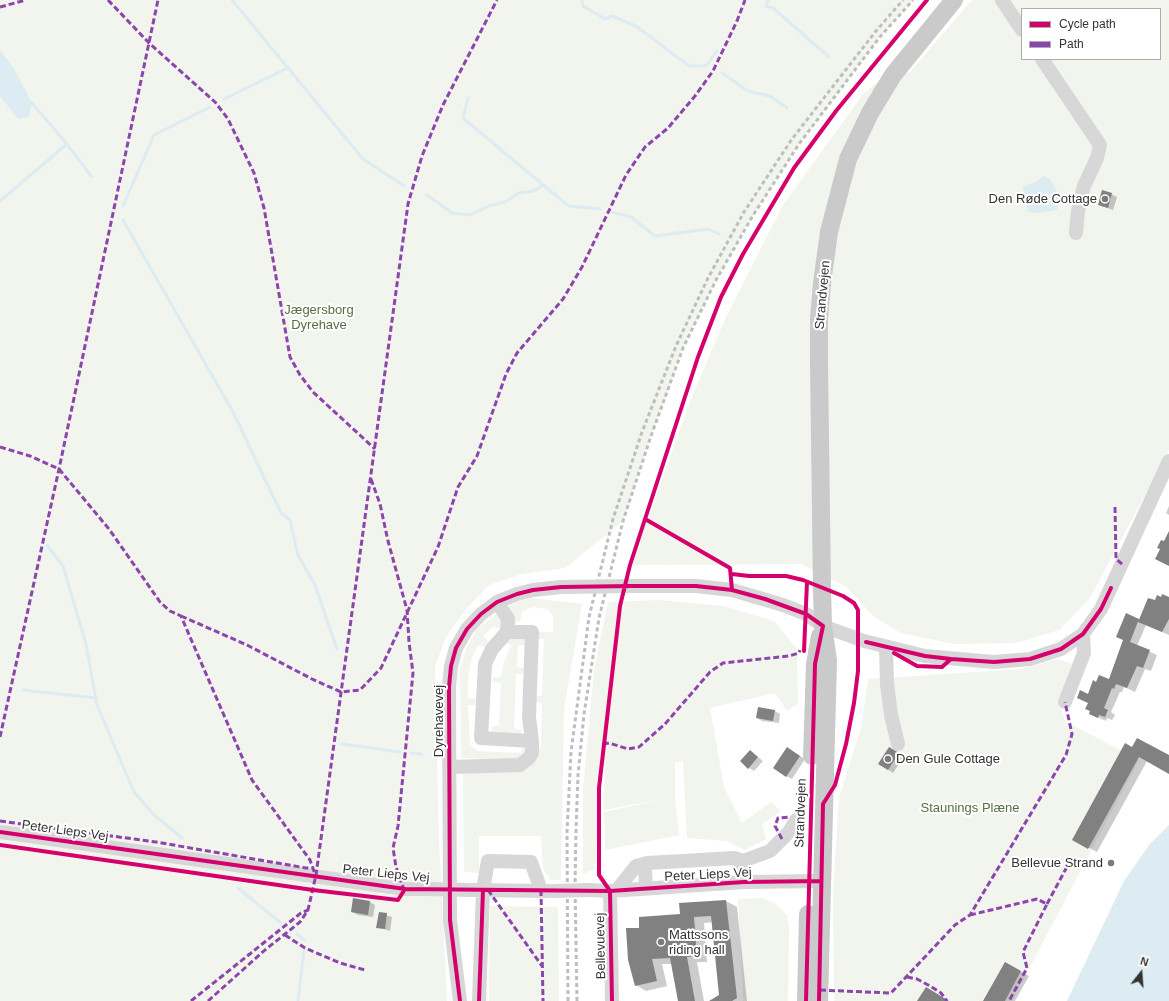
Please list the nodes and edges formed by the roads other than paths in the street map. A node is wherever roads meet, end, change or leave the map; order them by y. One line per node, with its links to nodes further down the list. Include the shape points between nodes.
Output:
1 (954, 0): 8 (main road, Strandvejen, via 893,74 870,112 848,159 829,232 819,318)
2 (1002, 0): 3 (street)
3 (1021, 28)
4 (1043, 60): 5 (street, via 1100,145 1084,186)
5 (1076, 233)
6 (1169, 461): 10 (street, Dyrehavevej, via 1101,609)
7 (497, 602): 8 (street, Dyrehavevej, bridge, via 533,590 561,587 696,586 732,590 766,599 806,614); 9 (street, via 508,619); 15 (street, Dyrehavevej, via 467,629 456,648 448,687)
8 (823, 626): 11 (street, Dyrehavevej); 20 (main road, Strandvejen, via 828,660)
9 (507, 632): 13 (street, via 532,632 529,716); 13 (street, via 492,649 485,664 481,738)
10 (1083, 634): 11 (street, Dyrehavevej, via 1061,649 1030,659 994,662 924,656); 12 (street, via 1084,653)
11 (886, 648): 14 (street, via 887,684)
12 (1065, 702)
13 (532, 741): 15 (street, via 532,753 520,765)
14 (898, 744)
15 (449, 767): 26 (street, Dyrehavevej, via 450,920)
16 (796, 820): 18 (street, via 789,832 770,851)
17 (0, 832): 23 (street, Peter Lieps Vej, bridge, via 405,889)
18 (740, 862): 19 (street, via 734,858); 21 (street)
19 (647, 863): 22 (street); 25 (street, via 636,866)
20 (815, 881): 21 (street, Peter Lieps Vej); 29 (main road, Strandvejen); 30 (main road, Strandvejen)
21 (744, 882): 22 (street, Peter Lieps Vej)
22 (646, 888): 25 (street, Peter Lieps Vej)
23 (478, 890): 24 (street, Peter Lieps Vej); 24 (street, via 488,861 531,862); 27 (street)
24 (547, 891): 25 (street, Peter Lieps Vej, bridge)
25 (614, 891): 28 (street, Bellevuevej)
26 (460, 1001)
27 (479, 1001)
28 (612, 1001)
29 (806, 1001)
30 (819, 1001)

